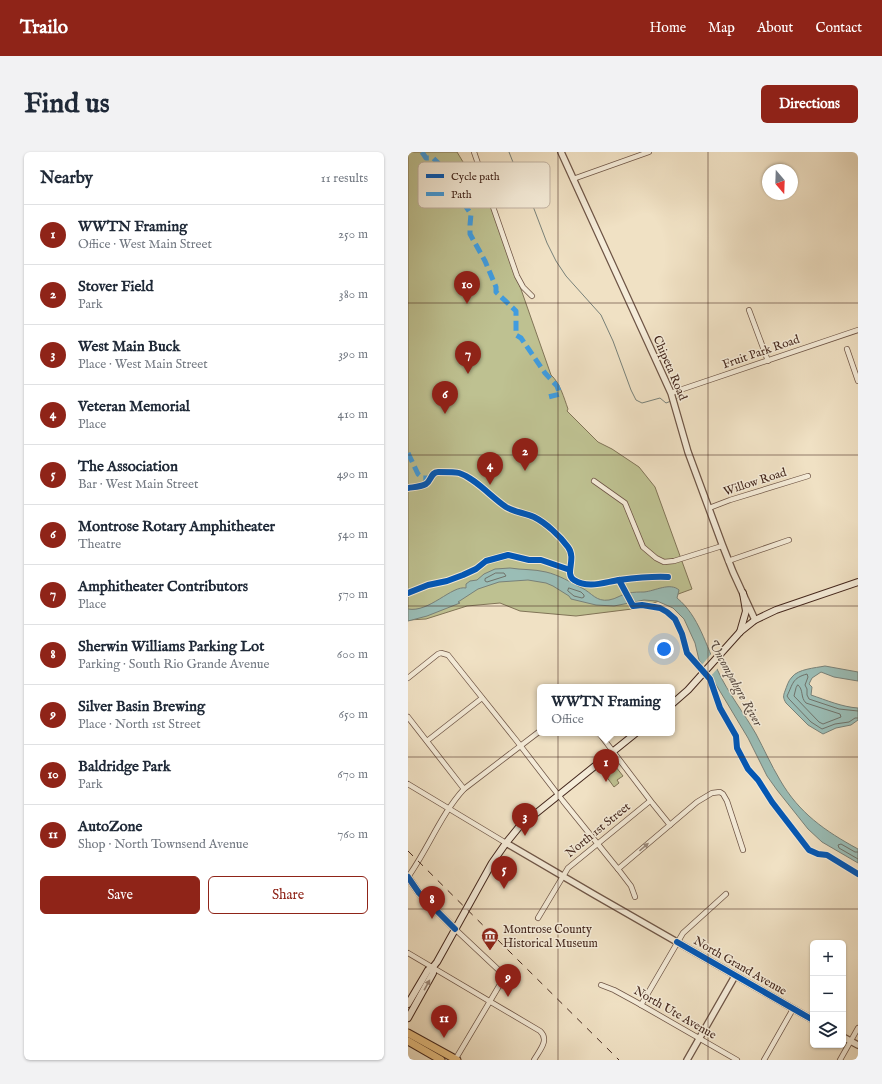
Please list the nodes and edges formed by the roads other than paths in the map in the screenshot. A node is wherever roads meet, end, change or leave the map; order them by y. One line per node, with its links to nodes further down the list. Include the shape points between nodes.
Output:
1 (474, 152): 4 (street)
2 (560, 152): 5 (street, Chipeta Road)
3 (649, 152): 5 (street)
4 (477, 162)
5 (573, 179): 13 (street, Chipeta Road)
6 (493, 208): 7 (street, via 517,276)
7 (532, 296)
8 (749, 310): 11 (street)
9 (858, 330): 11 (street, Fruit Park Road)
10 (847, 349): 12 (street)
11 (768, 361): 13 (street, Fruit Park Road)
12 (858, 381)
13 (671, 393): 16 (street, Chipeta Road, via 688,452)
14 (808, 476): 16 (street, Willow Road)
15 (594, 481): 18 (street, via 625,503 643,547 656,558 664,562 674,561)
16 (709, 508): 18 (street, Chipeta Road)
17 (789, 540): 19 (street)
18 (722, 546): 19 (street, Chipeta Road)
19 (728, 561): 21 (street, Chipeta Road)
20 (858, 582): 22 (main road, via 776,610)
21 (743, 593): 22 (street, Chipeta Road); 23 (main road, via 746,611)
22 (755, 620): 23 (main road)
23 (740, 632): 26 (main road)
24 (408, 678): 25 (street, via 441,653 445,653)
25 (482, 698): 31 (street); 32 (street)
26 (675, 701)
27 (408, 717): 31 (street)
28 (537, 733): 32 (street)
29 (601, 736): 33 (street)
30 (632, 736): 33 (main road)
31 (427, 741): 35 (street)
32 (521, 746): 35 (street); 36 (street)
33 (613, 751): 36 (main road); 37 (street)
34 (408, 784): 38 (street)
35 (464, 789): 38 (street)
36 (558, 795): 40 (main road, via 519,827); 41 (street)
37 (650, 801): 39 (street); 41 (street, North 1st Street)
38 (449, 809): 40 (street); 45 (street)
39 (670, 825): 42 (street, via 697,802 712,793 720,792 728,800); 43 (street, one-way to 39)
40 (506, 843): 44 (street, North Grand Avenue); 49 (main road)
41 (597, 843): 43 (street); 44 (street, North 1st Street, via 568,868)
42 (743, 850)
43 (618, 869): 47 (street)
44 (563, 876): 48 (street, North 1st Street); 50 (street, North Grand Avenue)
45 (408, 877): 49 (street, via 419,893)
46 (726, 894): 50 (street, via 683,933)
47 (636, 896)
48 (538, 918)
49 (455, 929): 52 (main road); 55 (street, via 505,976)
50 (677, 942): 53 (street, North Grand Avenue); 57 (street)
51 (408, 953): 52 (street)
52 (433, 968): 55 (street); 56 (main road, via 428,970); 59 (main road, one-way to 52, via 431,977)
53 (735, 976): 58 (street, North Grand Avenue); 63 (street)
54 (601, 985): 57 (street, North Ute Avenue)
55 (490, 1002): 69 (street); 70 (street, via 540,1030 544,1041)
56 (408, 1004)
57 (641, 1005): 63 (street, North Ute Avenue)
58 (793, 1009): 60 (street, North Grand Avenue); 73 (street)
59 (408, 1018)
60 (810, 1018)
61 (858, 1028): 66 (street)
62 (408, 1033): 69 (highway)
63 (699, 1038): 71 (street); 72 (street, North Ute Avenue)
64 (846, 1038): 66 (street)
65 (408, 1041): 68 (highway)
66 (851, 1041): 67 (street); 74 (street)
67 (858, 1045)
68 (441, 1060)
69 (456, 1060)
70 (534, 1060)
71 (687, 1060)
72 (737, 1060)
73 (764, 1060)
74 (840, 1060)

